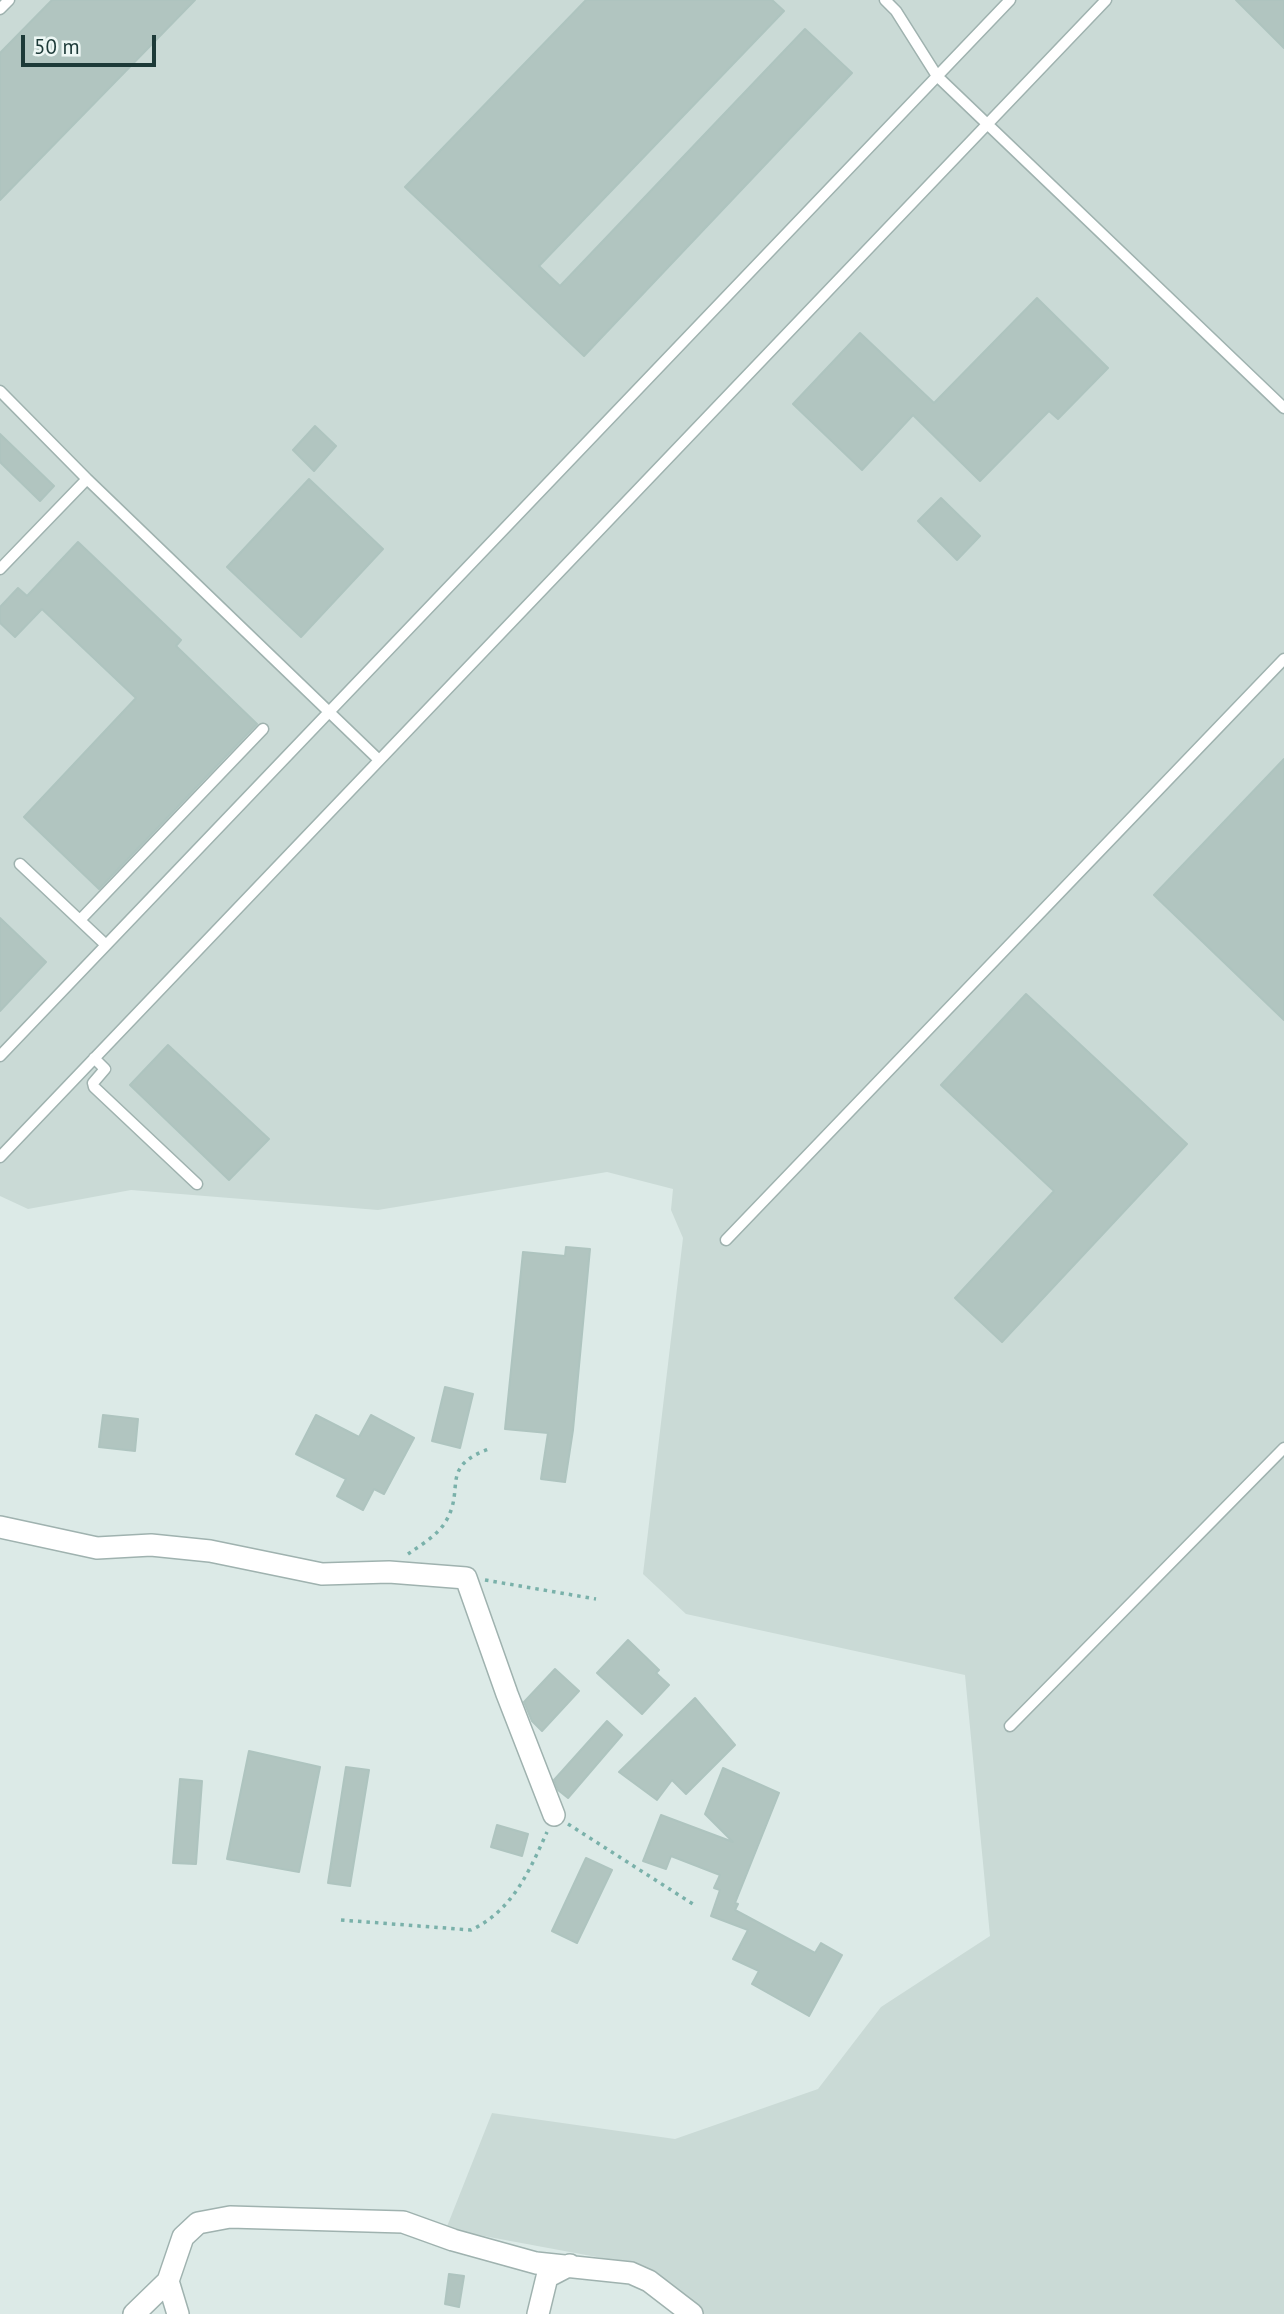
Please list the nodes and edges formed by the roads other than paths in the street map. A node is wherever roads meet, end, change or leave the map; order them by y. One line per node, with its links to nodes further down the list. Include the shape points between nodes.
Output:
1 (9, 0): 5 (lane)
2 (884, 0): 6 (lane, via 896,11)
3 (1010, 0): 6 (lane)
4 (1106, 0): 7 (lane)
5 (0, 9)
6 (937, 76): 7 (lane); 13 (lane)
7 (988, 125): 9 (lane); 15 (lane)
8 (0, 391): 10 (lane)
9 (1284, 408)
10 (87, 479): 11 (lane); 13 (lane)
11 (0, 569)
12 (1284, 659): 23 (lane)
13 (329, 712): 15 (lane); 18 (lane)
14 (263, 729): 17 (lane)
15 (379, 760): 20 (lane)
16 (20, 864): 17 (lane)
17 (80, 920): 18 (lane)
18 (106, 945): 19 (lane)
19 (0, 1056)
20 (94, 1058): 21 (lane); 22 (lane, via 105,1069 94,1087)
21 (0, 1157)
22 (197, 1184)
23 (726, 1240)
24 (1284, 1448): 26 (lane)
25 (0, 1527): 27 (street, via 97,1548 152,1545 209,1551 322,1574 389,1572 466,1578)
26 (1010, 1726)
27 (554, 1815)
28 (570, 2264): 29 (street, via 536,2263 403,2222 230,2217 198,2223 183,2237); 32 (street, via 547,2277); 33 (street, via 631,2273)
29 (168, 2281): 30 (street); 31 (street)
30 (134, 2314)
31 (178, 2314)
32 (538, 2314)
33 (692, 2314)

